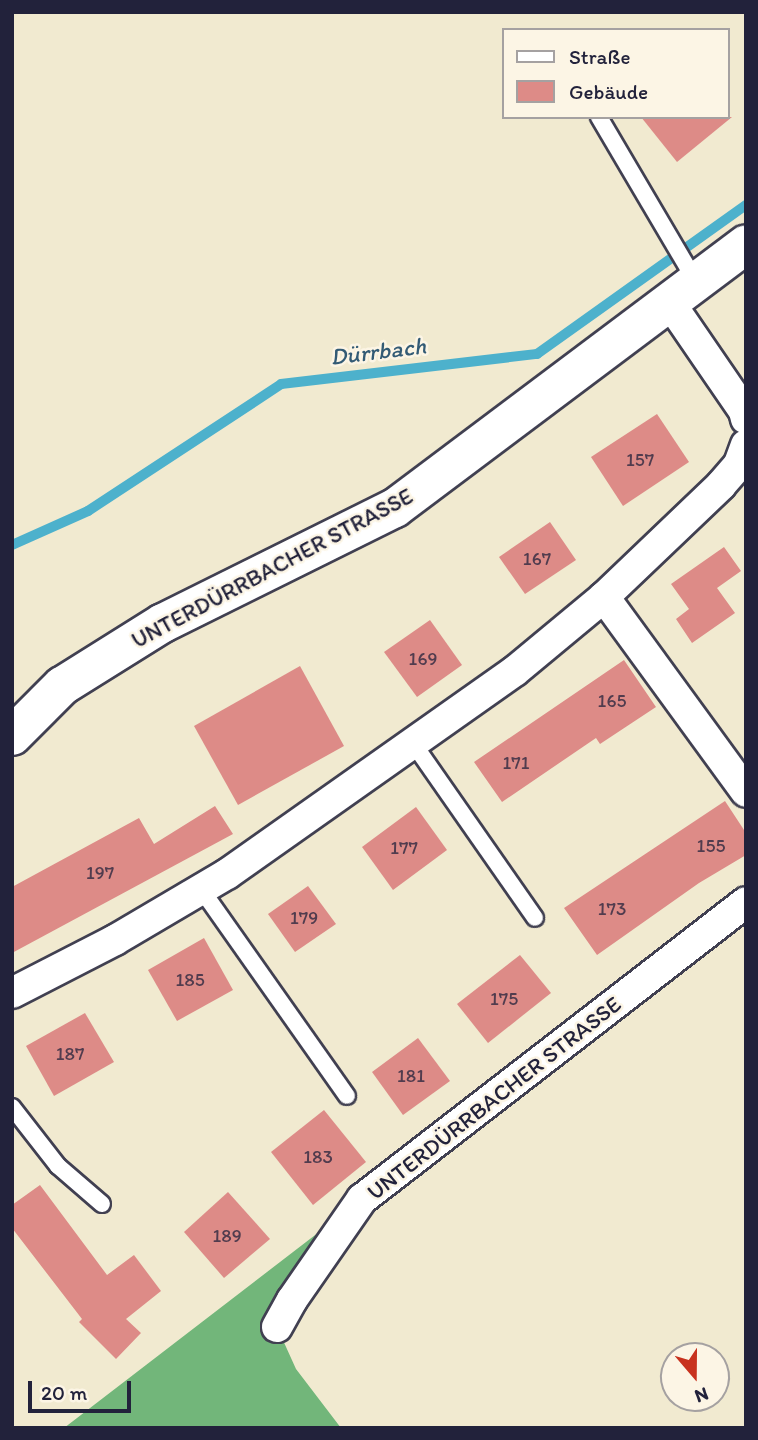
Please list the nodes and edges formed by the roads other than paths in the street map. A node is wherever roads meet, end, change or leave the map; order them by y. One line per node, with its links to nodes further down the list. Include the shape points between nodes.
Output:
1 (600, 119): 3 (lane)
2 (746, 244): 3 (street, UNTERDÜRRBACHER STRASSE)
3 (681, 273): 4 (street); 7 (street, UNTERDÜRRBACHER STRASSE, via 394,508 163,623 62,686)
4 (746, 419)
5 (746, 445): 6 (street, via 739,464 721,485)
6 (604, 597): 8 (street, via 515,671); 9 (street)
7 (12, 736)
8 (413, 743): 10 (street); 12 (lane)
9 (746, 792)
10 (201, 889): 13 (street); 14 (lane)
11 (746, 902): 17 (street, UNTERDÜRRBACHER STRASSE, via 362,1199)
12 (535, 918)
13 (12, 993)
14 (347, 1096)
15 (12, 1107): 16 (lane, via 58,1166)
16 (102, 1204)
17 (277, 1327)

